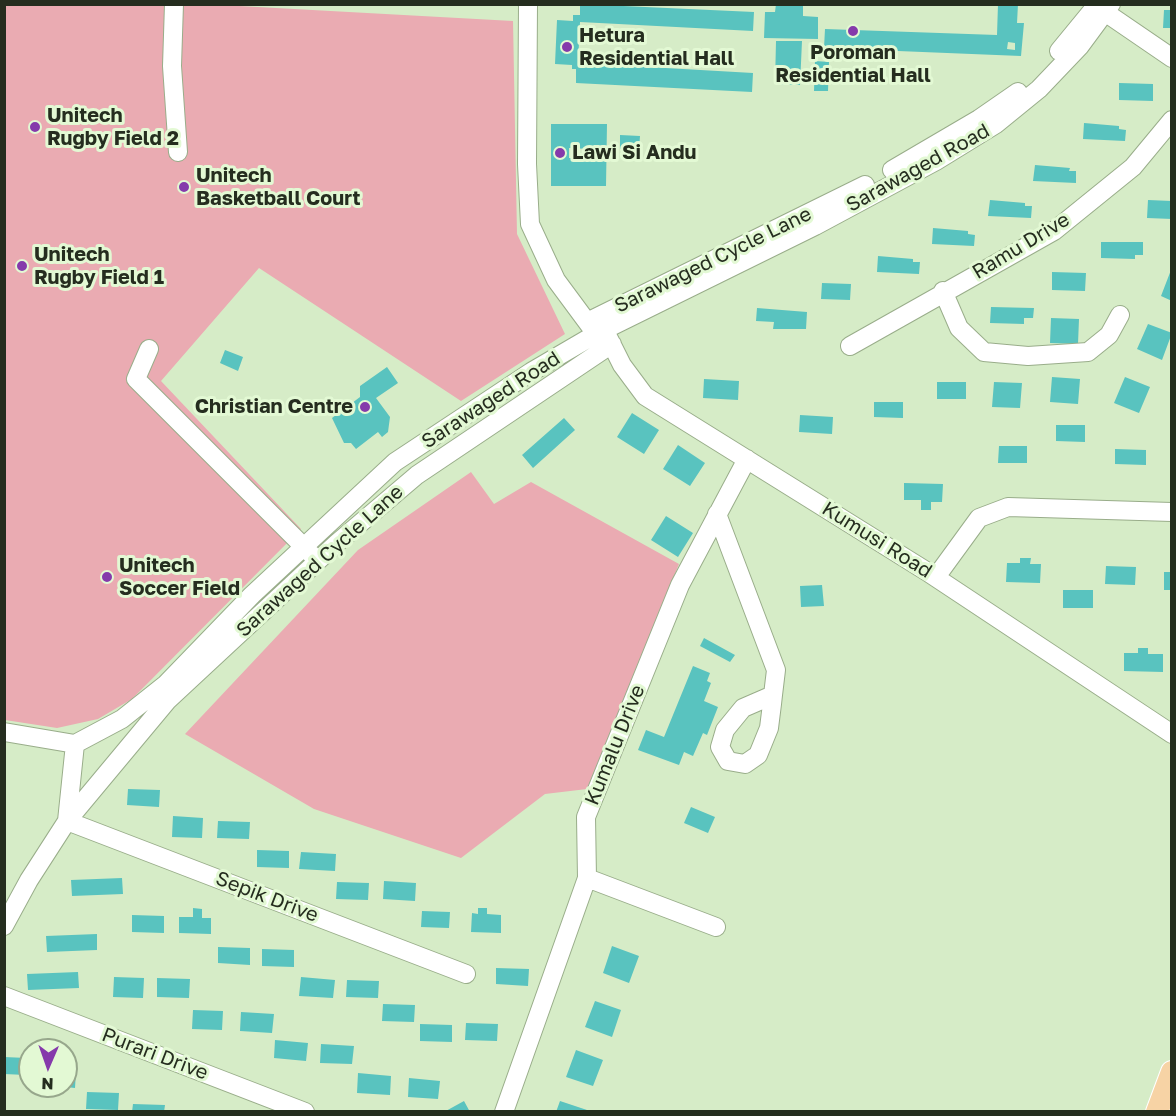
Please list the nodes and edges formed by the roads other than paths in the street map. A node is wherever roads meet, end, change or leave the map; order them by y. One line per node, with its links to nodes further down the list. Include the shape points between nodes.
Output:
1 (174, 4): 6 (street, via 172,66)
2 (528, 4): 9 (street, Kumusi Road, via 530,224 556,280)
3 (1102, 7): 4 (street); 9 (street, Sarawaged Road, via 1039,89 996,124 814,226)
4 (1172, 58)
5 (1172, 120): 7 (street, Ramu Drive, via 1133,167 1054,231)
6 (178, 152)
7 (943, 291): 8 (street, via 959,328 984,352 1028,356 1088,352 1109,335); 10 (street, Ramu Drive)
8 (1120, 315)
9 (600, 332): 12 (street, Kumusi Road, via 645,396); 15 (street, Sarawaged Cycle Lane, via 417,475); 20 (street, Sarawaged Road, via 531,372 395,462 252,595 166,684 122,719)
10 (850, 346)
11 (149, 349): 15 (street, via 136,378)
12 (747, 459): 14 (street, Kumalu Drive); 16 (street, Kumusi Road)
13 (1172, 512): 16 (street, via 1008,507 979,518)
14 (717, 514): 17 (street, via 776,670); 22 (street, Kumalu Drive, via 680,585 586,817)
15 (318, 561): 21 (street, Sarawaged Cycle Lane, via 166,701)
16 (936, 577): 19 (street, Kumusi Road)
17 (773, 695)
18 (4, 732): 20 (street)
19 (1172, 734)
20 (75, 744): 21 (street)
21 (67, 821): 23 (street); 25 (street)
22 (587, 878): 24 (street); 29 (street, Kumalu Drive)
23 (4, 926)
24 (716, 927)
25 (466, 974)
26 (4, 996): 28 (street, Purari Drive)
27 (1172, 1072): 30 (main road)
28 (305, 1112)
29 (504, 1112)
30 (1157, 1112)

